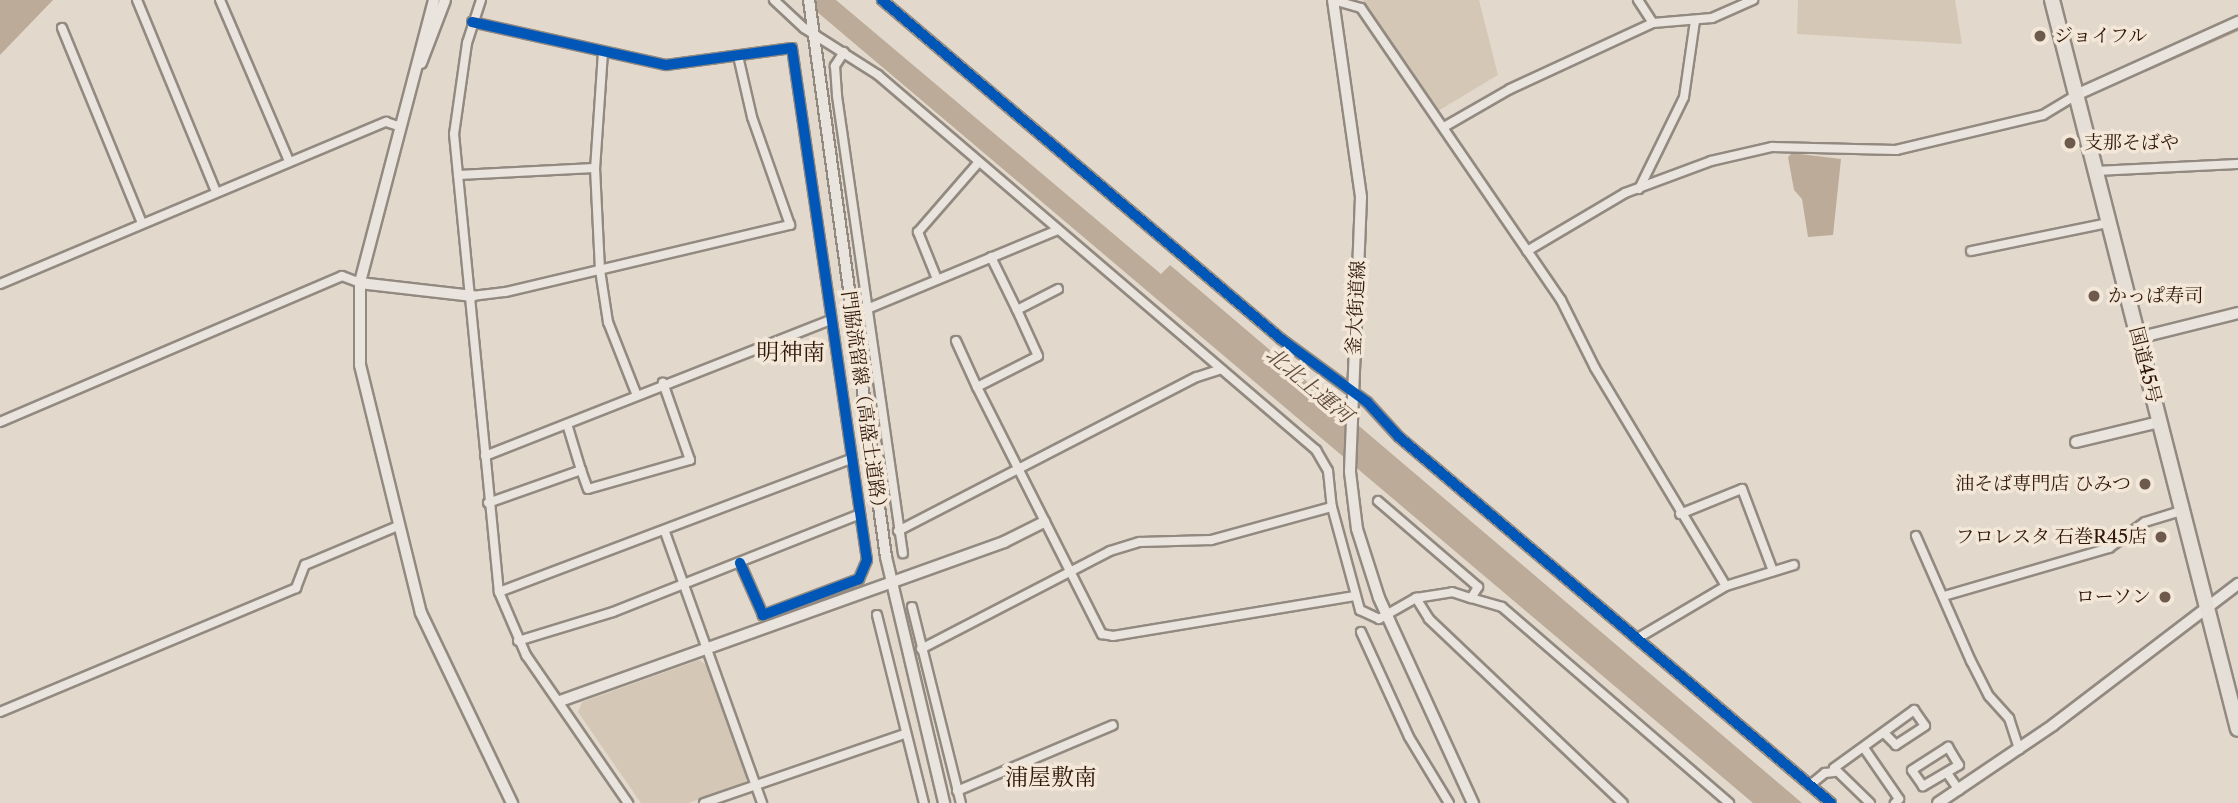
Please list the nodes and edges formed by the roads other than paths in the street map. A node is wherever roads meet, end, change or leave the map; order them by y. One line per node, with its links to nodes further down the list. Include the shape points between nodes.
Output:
1 (137, 0): 33 (street)
2 (220, 0): 26 (street)
3 (434, 0): 22 (street)
4 (445, 0): 22 (street)
5 (481, 0): 14 (street)
6 (774, 0): 18 (street)
7 (809, 0): 18 (street, 門脇流留線（高盛土道路）)
8 (882, 0): 56 (street, via 1280,339)
9 (1333, 0): 25 (street, via 1361,8); 56 (street, 釜大街道線, via 1361,197)
10 (1638, 0): 16 (street)
11 (1753, 0): 13 (street)
12 (2052, 0): 23 (highway, 国道45号)
13 (1695, 21): 16 (street); 32 (street, via 1684,97)
14 (472, 22): 19 (street); 31 (street, via 456,95)
15 (2238, 22): 23 (street)
16 (1653, 23): 25 (street, via 1510,89)
17 (62, 28): 34 (street)
18 (814, 34): 20 (street); 81 (street, 門脇流留線（高盛土道路）)
19 (603, 52): 21 (street, via 666,65); 29 (street)
20 (844, 52): 27 (street, via 878,75); 46 (street, via 835,66 837,96)
21 (738, 56): 40 (street, via 752,117 790,225); 49 (street, via 792,48)
22 (411, 84): 24 (street)
23 (2076, 95): 30 (highway, 国道45号); 32 (street, via 2043,115 1896,150 1772,147 1710,161)
24 (401, 127): 26 (street, via 386,122); 42 (street)
25 (1444, 127): 37 (street)
26 (289, 161): 33 (street)
27 (978, 163): 36 (street); 41 (street, via 918,232)
28 (2238, 164): 30 (street)
29 (595, 168): 31 (street); 40 (street)
30 (2095, 171): 35 (highway, 国道45号)
31 (458, 176): 45 (street)
32 (1639, 189): 37 (street, via 1596,208)
33 (216, 192): 34 (street)
34 (142, 223): 43 (street)
35 (2108, 223): 38 (street); 50 (highway, 国道45号)
36 (1058, 230): 39 (street); 52 (street)
37 (1527, 250): 69 (street, via 1577,327 1595,369)
38 (1971, 251)
39 (991, 257): 41 (street); 47 (street)
40 (600, 270): 45 (street); 55 (street, via 608,322)
41 (937, 279): 46 (street)
42 (360, 283): 45 (street); 57 (street, via 342,276); 72 (street, via 360,365)
43 (0, 284)
44 (1058, 289): 47 (street)
45 (472, 296): 61 (street)
46 (867, 309): 73 (street)
47 (1017, 310): 54 (street, via 1038,356)
48 (2238, 313): 50 (street)
49 (831, 320): 53 (street); 62 (street)
50 (2138, 338): 58 (highway, 国道45号)
51 (956, 341): 54 (street)
52 (1219, 370): 63 (street); 67 (street, via 1316,450 1328,471)
53 (663, 383): 55 (street); 64 (street, via 690,460 588,489)
54 (977, 387): 63 (street)
55 (636, 393): 59 (street)
56 (1351, 393): 93 (street, 釜大街道線, via 1350,472 1357,529); 95 (street, via 1367,402 1399,437)
57 (0, 422)
58 (2159, 422): 60 (street); 68 (highway, 国道45号)
59 (567, 424): 61 (street); 64 (street)
60 (2076, 442)
61 (485, 456): 66 (street)
62 (851, 459): 70 (street); 74 (street)
63 (1016, 469): 71 (street); 73 (street)
64 (581, 470): 66 (street)
65 (1378, 501): 89 (street, via 1478,587)
66 (488, 503): 85 (street)
67 (1332, 507): 79 (street, via 1211,540 1140,542); 86 (street)
68 (2182, 511): 87 (street, via 2145,522 2109,548); 91 (highway, 国道45号)
69 (1680, 514): 80 (street, via 1742,489); 84 (street)
70 (858, 515): 77 (street); 77 (street, via 867,560 859,579 763,615)
71 (1044, 523): 79 (street); 81 (street, via 1004,542)
72 (398, 527): 100 (street, via 305,565 296,588); 113 (street, via 435,648)
73 (898, 531): 76 (street)
74 (665, 532): 83 (street); 85 (street)
75 (1916, 536): 87 (street)
76 (903, 553)
77 (740, 563): 83 (street)
78 (1794, 565): 80 (street)
79 (1069, 570): 86 (street, via 1102,634 1113,636); 98 (street)
80 (1773, 572): 84 (street)
81 (891, 581): 97 (street); 118 (street, 門脇流留線（高盛土道路）)
82 (2238, 584): 91 (street)
83 (683, 586): 96 (street); 97 (street)
84 (1726, 586): 95 (street)
85 (499, 592): 96 (street)
86 (1355, 596): 93 (street, via 1368,617)
87 (1944, 596): 106 (street, via 1989,696 2009,719)
88 (1416, 598): 89 (street, via 1441,592); 93 (street); 122 (street, via 1429,620)
89 (1471, 598): 123 (street, via 1502,607)
90 (912, 607): 98 (street)
91 (2206, 608): 102 (highway, 国道45号); 106 (street)
92 (877, 615): 103 (street)
93 (1387, 615): 121 (street, 釜大街道線)
94 (1361, 632): 120 (street, via 1409,737)
95 (1638, 638): 110 (street)
96 (518, 641): 99 (street)
97 (706, 648): 99 (street); 109 (street)
98 (921, 649): 112 (street)
99 (560, 701): 114 (street)
100 (0, 712)
101 (1113, 725): 112 (street)
102 (2238, 729)
103 (904, 734): 109 (street); 117 (street)
104 (1885, 734): 104 (street, via 1914,710 1925,726 1896,745); 105 (street)
105 (1864, 748): 107 (street, via 1836,764); 126 (street, via 1899,799)
106 (2019, 749): 111 (street)
107 (1834, 772): 110 (street); 125 (street)
108 (1947, 773): 108 (street, via 1923,786 1912,770 1948,747 1959,765); 111 (street)
109 (756, 785): 115 (street); 116 (street)
110 (1810, 785): 124 (street)
111 (1959, 790): 127 (street)
112 (957, 791): 119 (street)
113 (512, 803)
114 (628, 803)
115 (704, 803)
116 (762, 803)
117 (924, 803)
118 (944, 803)
119 (961, 803)
120 (1449, 803)
121 (1474, 803)
122 (1623, 803)
123 (1729, 803)
124 (1830, 803)
125 (1870, 803)
126 (1895, 803)
127 (1938, 803)

